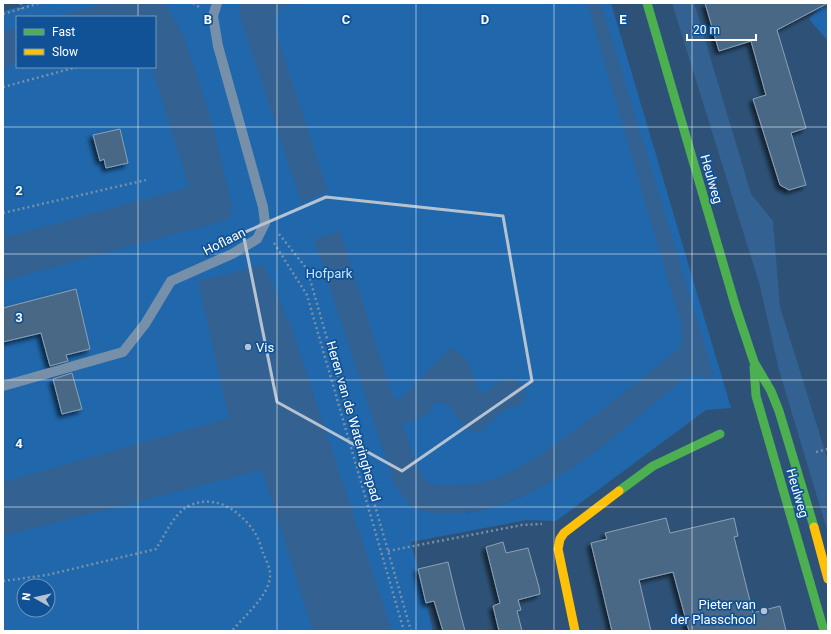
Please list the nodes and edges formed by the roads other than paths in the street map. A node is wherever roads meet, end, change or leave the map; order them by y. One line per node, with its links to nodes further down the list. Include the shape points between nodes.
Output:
1 (217, 3): 4 (lane, Hoflaan, via 213,16 218,46 262,207 264,223 257,239 232,254 171,281 146,324 123,352)
2 (648, 3): 3 (main road, Heulweg)
3 (754, 362): 6 (main road, Heulweg, via 779,411); 8 (main road, Heulweg, via 756,396)
4 (3, 386)
5 (720, 434): 7 (main road, via 653,466 564,533 558,549)
6 (828, 579)
7 (575, 631)
8 (824, 631)

